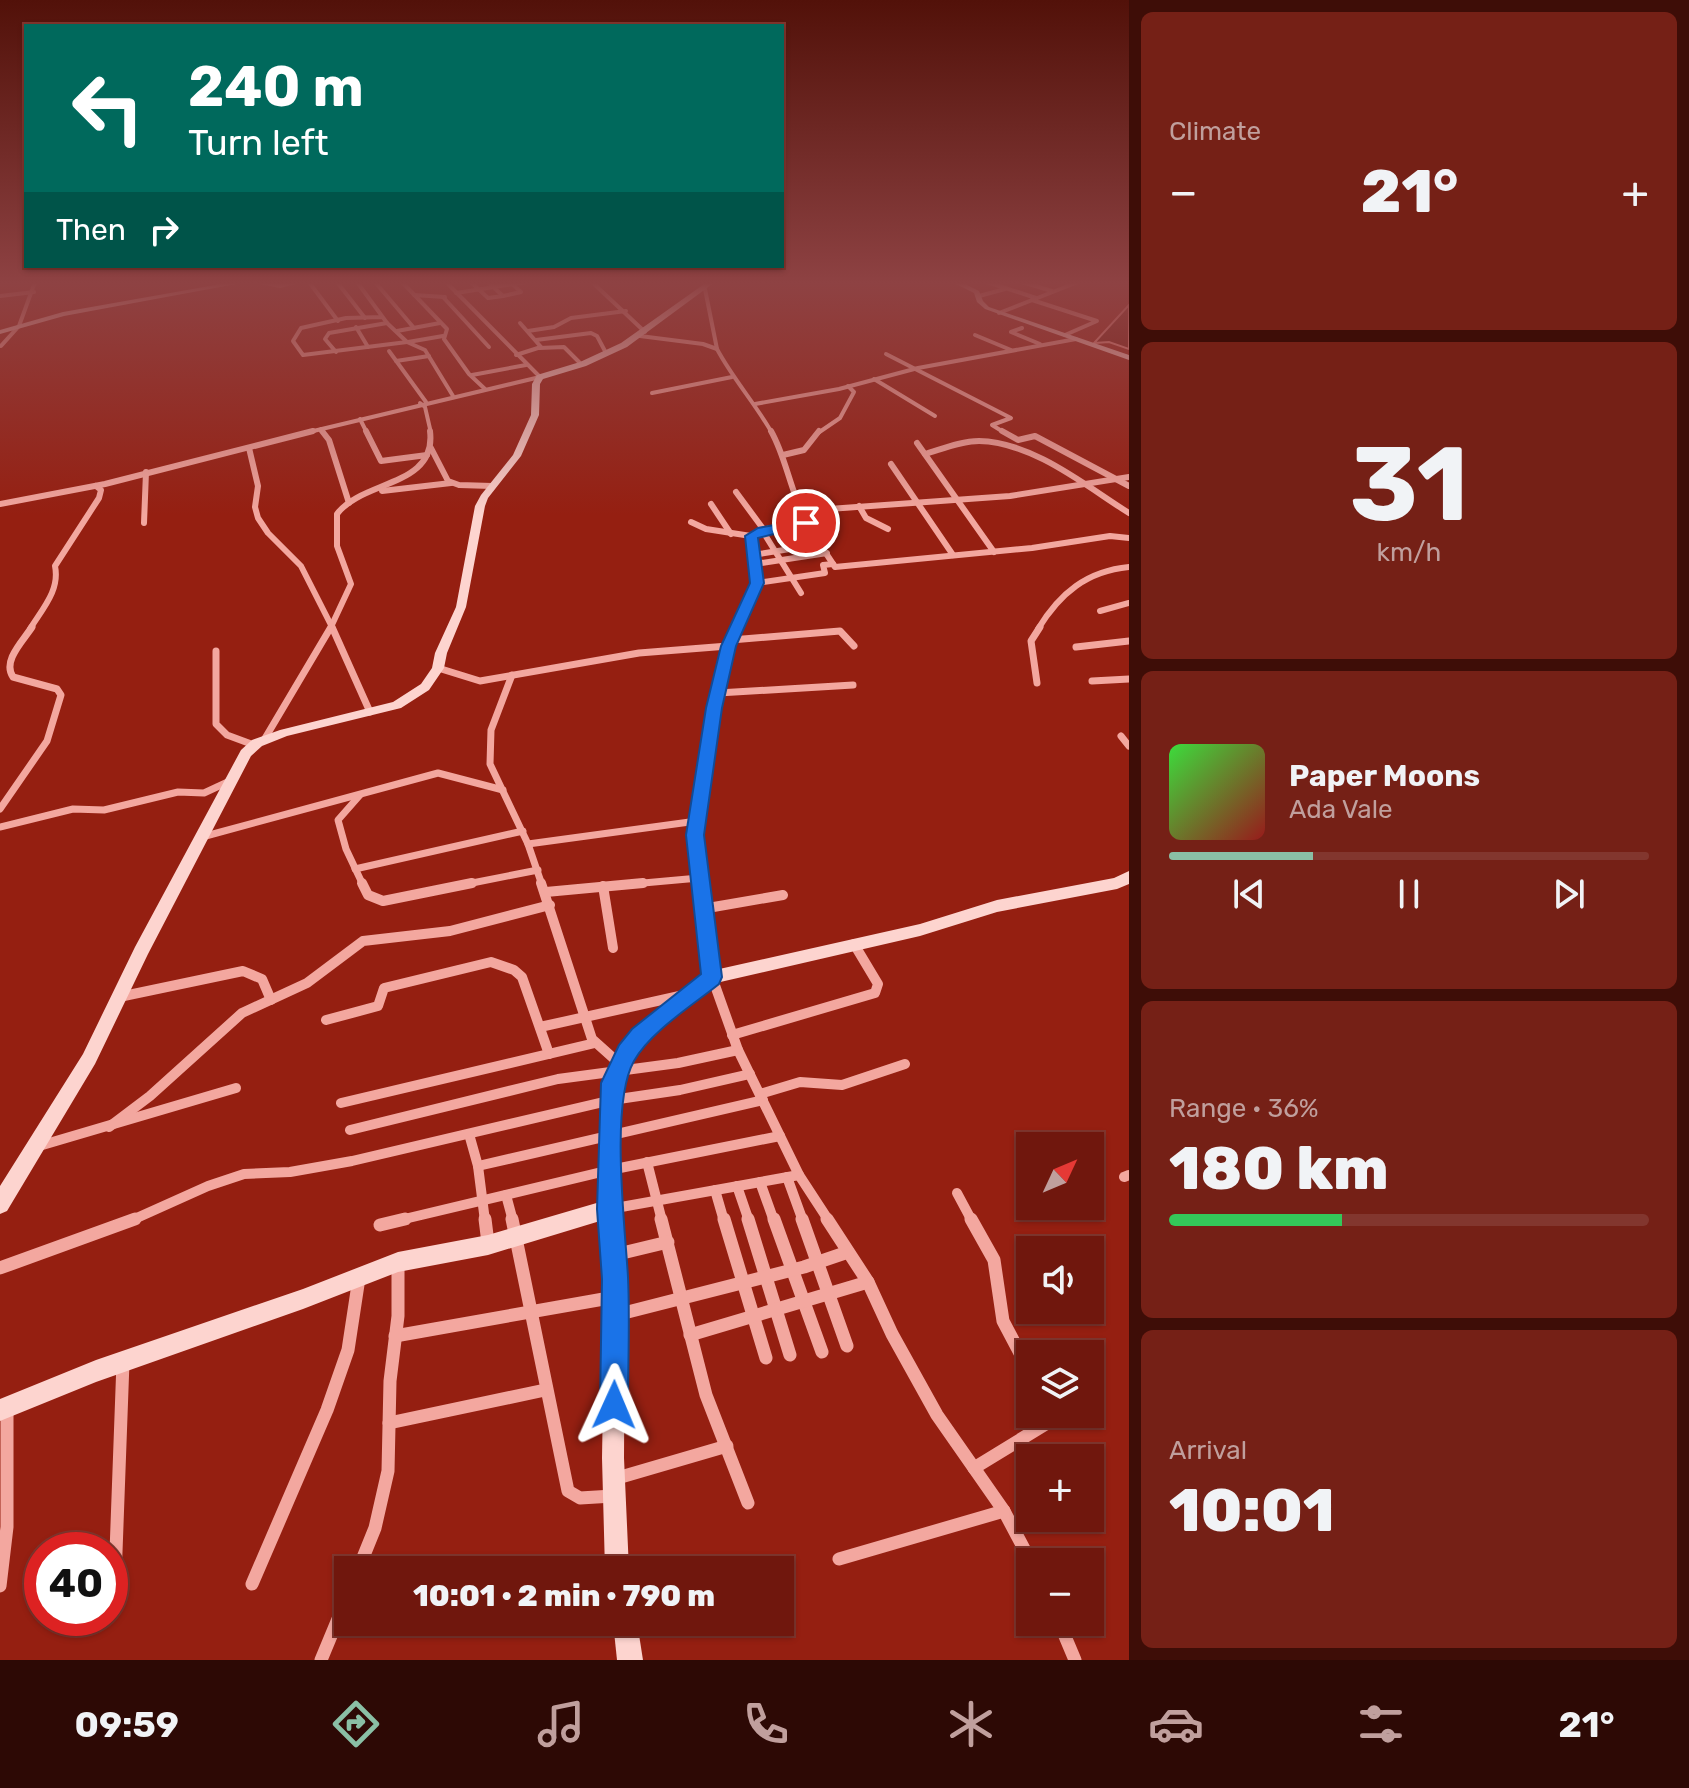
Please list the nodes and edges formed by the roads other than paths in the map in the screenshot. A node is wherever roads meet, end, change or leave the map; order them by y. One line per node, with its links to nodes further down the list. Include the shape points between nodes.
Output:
1 (406, 359): 10 (street)
2 (431, 359): 21 (street)
3 (460, 359): 14 (street)
4 (520, 359): 12 (street)
5 (576, 359): 11 (street)
6 (591, 359): 11 (street)
7 (723, 359): 16 (street)
8 (896, 359): 13 (street)
9 (967, 359): 13 (street)
10 (396, 361): 22 (street)
11 (581, 364): 15 (street)
12 (526, 365): 14 (street); 15 (street)
13 (914, 369): 17 (street); 35 (street, via 1011,418 992,425 1018,440 1035,436)
14 (471, 375): 19 (street)
15 (540, 377): 19 (street); 39 (street, via 535,415 517,456)
16 (732, 377): 20 (street); 23 (street)
17 (874, 379): 18 (street); 24 (street)
18 (848, 386): 23 (street); 31 (street, via 854,392 840,418 819,431 804,450)
19 (485, 389): 21 (street)
20 (652, 393)
21 (453, 396): 22 (street)
22 (423, 403): 25 (street); 29 (street, via 431,430)
23 (755, 404): 31 (street)
24 (935, 416)
25 (360, 419): 26 (street); 29 (street, via 381,461)
26 (321, 429): 28 (street); 45 (street)
27 (917, 443): 30 (street)
28 (249, 448): 33 (street); 74 (street, via 258,488 256,512 266,532 298,562)
29 (429, 452): 36 (street); 41 (street, via 404,478)
30 (925, 454): 37 (street, via 974,441 996,442); 43 (street)
31 (783, 455): 49 (street)
32 (891, 464): 44 (street)
33 (146, 472): 38 (street); 52 (street)
34 (1129, 477): 35 (street)
35 (1117, 479): 37 (street); 40 (street)
36 (451, 483): 39 (street); 41 (street)
37 (1082, 483): 43 (street); 50 (street)
38 (96, 486): 46 (street); 94 (street, via 99,498 55,566 55,589 9,663 13,677 57,689 61,695 47,741)
39 (492, 486): 80 (street, via 480,506 466,589)
40 (1129, 486)
41 (369, 492): 45 (street)
42 (736, 492): 55 (street)
43 (958, 499): 44 (street); 61 (street)
44 (917, 502): 48 (street); 64 (street)
45 (349, 503): 74 (street, via 336,515 335,529 336,555 351,584)
46 (0, 504)
47 (711, 504): 56 (street)
48 (859, 506): 49 (street); 54 (street, via 866,518)
49 (801, 511): 53 (street)
50 (1129, 513)
51 (691, 522): 56 (street)
52 (144, 523)
53 (806, 523): 55 (street); 59 (street)
54 (888, 529)
55 (763, 530): 57 (street); 60 (street)
56 (731, 534): 57 (street)
57 (751, 536): 63 (street)
58 (1129, 538): 61 (street)
59 (821, 544): 60 (street); 62 (street)
60 (775, 551): 63 (street); 65 (street)
61 (994, 552): 64 (street)
62 (827, 553): 65 (street); 67 (street)
63 (753, 555): 66 (street)
64 (953, 555): 67 (street)
65 (781, 560): 66 (street); 69 (street)
66 (755, 564): 70 (street)
67 (833, 564): 69 (street, via 823,565 825,573)
68 (1129, 567): 84 (street, via 1096,572 1053,604 1031,641)
69 (792, 577): 70 (street); 71 (street)
70 (757, 583): 76 (street)
71 (801, 593)
72 (1129, 603): 73 (street)
73 (1100, 611)
74 (332, 626): 87 (street); 89 (street)
75 (1129, 641): 78 (street)
76 (729, 643): 77 (street, via 840,631); 81 (street); 86 (street)
77 (854, 646)
78 (1076, 647)
79 (216, 651): 89 (street, via 216,724 227,735)
80 (438, 668): 81 (street, via 480,681); 87 (street, via 416,693)
81 (512, 675): 92 (street, via 487,752)
82 (1129, 679): 83 (street)
83 (1092, 681)
84 (1037, 683)
85 (853, 685): 86 (street)
86 (718, 693): 95 (street)
87 (370, 712): 89 (street)
88 (1121, 736): 90 (street)
89 (259, 743): 91 (street, via 246,753)
90 (1129, 746)
91 (233, 780): 96 (street, via 204,793 178,792 104,810 73,809); 98 (street)
92 (503, 790): 93 (street, via 438,773); 97 (street)
93 (364, 792): 98 (street); 100 (street, via 338,820)
94 (0, 809)
95 (697, 821): 99 (street); 103 (street)
96 (0, 827)
97 (523, 831): 99 (street); 100 (street)
98 (202, 837): 113 (street)
99 (528, 844): 101 (street)
100 (355, 869): 101 (street, via 368,895 383,901)
101 (538, 870): 105 (street)
102 (1129, 877): 109 (street)
103 (699, 878): 104 (street); 108 (street)
104 (603, 886): 105 (street); 110 (street)
105 (546, 892): 107 (street)
106 (783, 895): 108 (street)
107 (550, 905): 114 (street, via 450,931 363,941 307,983); 115 (street)
108 (702, 909): 111 (street)
109 (854, 944): 111 (street); 118 (street, via 878,984 875,993)
110 (613, 948)
111 (712, 977): 112 (street); 118 (street)
112 (689, 994): 115 (street); 123 (street, via 640,1036)
113 (119, 997): 114 (street, via 243,971 262,979); 134 (street, via 89,1059)
114 (271, 1000): 129 (street, via 242,1013)
115 (584, 1015): 117 (street); 119 (street)
116 (326, 1020): 117 (street, via 378,1006 384,988 491,962 522,977)
117 (540, 1027): 121 (street)
118 (732, 1035): 120 (street)
119 (595, 1043): 121 (street); 123 (street)
120 (738, 1050): 123 (street); 124 (street)
121 (549, 1054): 128 (street)
122 (905, 1064): 126 (street, via 842,1085 800,1082)
123 (621, 1069): 127 (street, via 612,1083); 130 (street, via 558,1079)
124 (750, 1074): 126 (street); 127 (street)
125 (236, 1088): 129 (street)
126 (761, 1097): 132 (street); 133 (street)
127 (612, 1100): 131 (street); 133 (street)
128 (341, 1103)
129 (109, 1127): 134 (street)
130 (350, 1130)
131 (469, 1134): 136 (street); 156 (street, via 290,1172 244,1174)
132 (780, 1136): 135 (street); 138 (street)
133 (611, 1137): 136 (street); 137 (street)
134 (35, 1147): 146 (street)
135 (647, 1162): 137 (street); 144 (street)
136 (478, 1166): 145 (street)
137 (610, 1170): 143 (street); 147 (street)
138 (793, 1176): 139 (street); 152 (street); 155 (street)
139 (760, 1182): 140 (street); 157 (street)
140 (737, 1186): 141 (street); 159 (street)
141 (715, 1190): 144 (street); 161 (street)
142 (957, 1193): 172 (street, via 994,1260 1003,1321)
143 (506, 1195): 145 (street); 149 (street)
144 (659, 1200): 147 (street); 150 (street)
145 (483, 1201): 148 (street); 151 (street)
146 (0, 1204)
147 (609, 1209): 149 (street); 153 (street)
148 (380, 1225)
149 (518, 1236): 151 (street); 167 (street)
150 (668, 1242): 153 (street); 163 (street)
151 (488, 1245): 154 (street)
152 (848, 1252): 155 (street); 160 (street)
153 (613, 1256): 165 (street)
154 (398, 1262): 158 (street); 170 (street)
155 (817, 1263): 157 (street); 162 (street)
156 (0, 1268)
157 (793, 1270): 159 (street); 164 (street)
158 (359, 1277): 176 (street); 191 (street, via 348,1350)
159 (766, 1277): 161 (street); 166 (street)
160 (868, 1282): 162 (street); 182 (street, via 937,1415)
161 (741, 1283): 163 (street); 168 (street)
162 (829, 1293): 164 (street); 171 (street)
163 (679, 1297): 165 (street); 169 (street)
164 (805, 1300): 166 (street); 173 (street)
165 (615, 1306): 167 (street); 183 (street)
166 (778, 1308): 168 (street); 174 (street)
167 (535, 1311): 170 (street); 177 (street)
168 (755, 1315): 169 (street); 175 (street)
169 (690, 1335): 181 (street)
170 (395, 1336): 179 (street)
171 (847, 1346)
172 (1016, 1346)
173 (822, 1352)
174 (790, 1355)
175 (766, 1358)
176 (123, 1361): 178 (street); 186 (street)
177 (545, 1390): 179 (street); 183 (street, via 568,1491 580,1498)
178 (3, 1409): 192 (street, via 7,1527)
179 (389, 1423): 188 (street, via 388,1471)
180 (1039, 1428): 182 (street)
181 (727, 1446): 183 (street); 184 (street)
182 (974, 1468): 185 (street)
183 (614, 1488): 189 (street)
184 (748, 1503)
185 (1004, 1511): 187 (street); 190 (street)
186 (117, 1532)
187 (1024, 1548)
188 (364, 1556)
189 (616, 1556)
190 (839, 1559)
191 (252, 1584)
192 (0, 1586)
193 (334, 1629): 196 (street)
194 (627, 1636): 197 (street)
195 (1065, 1636): 198 (street)
196 (321, 1660)
197 (630, 1660)
198 (1075, 1660)

